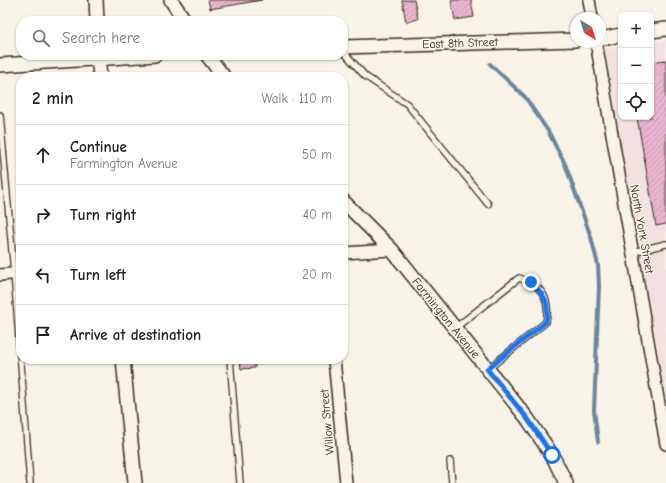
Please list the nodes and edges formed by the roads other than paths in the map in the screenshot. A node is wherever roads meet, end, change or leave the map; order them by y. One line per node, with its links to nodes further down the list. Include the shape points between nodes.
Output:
1 (96, 0): 5 (street)
2 (171, 0): 6 (street)
3 (589, 0): 4 (street)
4 (591, 12)
5 (97, 16)
6 (182, 16)
7 (666, 29): 8 (street)
8 (654, 31)
9 (618, 36): 10 (street)
10 (606, 38)
11 (570, 40): 12 (street, East 8th Street)
12 (348, 47)
13 (597, 48): 26 (street, North York Street)
14 (348, 57): 22 (lane, via 365,76 407,104)
15 (61, 60): 18 (street)
16 (98, 60): 19 (street)
17 (211, 60): 20 (street)
18 (0, 65)
19 (100, 72)
20 (220, 72)
21 (0, 115): 28 (lane)
22 (488, 204)
23 (348, 206): 25 (street, Farmington Avenue)
24 (666, 244): 26 (lane)
25 (392, 250): 27 (street); 31 (street, Farmington Avenue)
26 (633, 252): 37 (street, North York Street)
27 (348, 253)
28 (16, 255)
29 (16, 273): 30 (street)
30 (0, 275)
31 (455, 328): 36 (street, Farmington Avenue); 36 (lane, via 519,278 531,282 544,295 549,309 546,322)
32 (23, 364): 39 (lane)
33 (123, 364): 40 (street)
34 (230, 364): 41 (lane)
35 (334, 364): 42 (street, Willow Street)
36 (487, 369): 44 (street, Farmington Avenue, via 527,418 552,455)
37 (666, 444)
38 (450, 461): 43 (lane)
39 (30, 483)
40 (135, 483)
41 (240, 483)
42 (346, 483)
43 (452, 483)
44 (566, 483)

